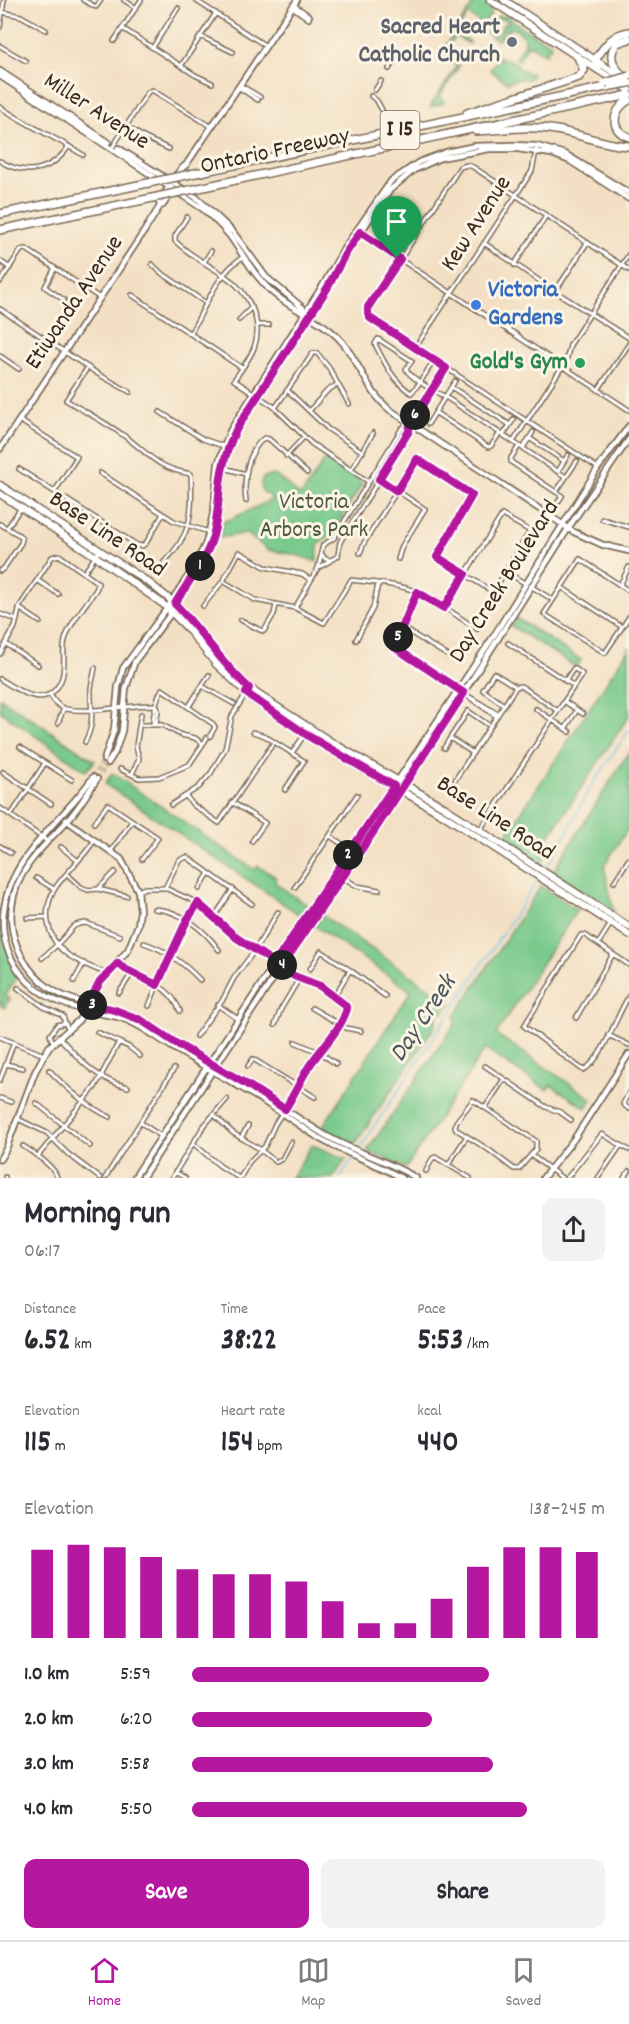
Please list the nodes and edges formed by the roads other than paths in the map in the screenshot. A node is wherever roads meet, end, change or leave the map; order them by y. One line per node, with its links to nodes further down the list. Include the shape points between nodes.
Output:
1 (4, 0): 12 (street)
2 (83, 0): 3 (street, via 96,7)
3 (101, 0)
4 (124, 0): 10 (street)
5 (141, 0): 10 (street)
6 (195, 0): 13 (street)
7 (490, 0): 15 (main road)
8 (504, 0): 21 (main road)
9 (294, 4): 14 (street); 25 (main road, Etiwanda Avenue)
10 (136, 8): 17 (street)
11 (178, 8): 26 (street)
12 (2, 12): 16 (street); 18 (street, via 21,16)
13 (216, 13): 20 (street); 25 (street)
14 (309, 17)
15 (526, 24): 21 (main road); 29 (main road)
16 (0, 27)
17 (122, 28): 23 (street); 26 (street)
18 (46, 30)
19 (629, 32): 30 (highway, via 613,38)
20 (200, 36): 27 (street); 32 (street)
21 (564, 39): 30 (main road)
22 (629, 39): 37 (highway, via 617,43 611,57)
23 (114, 41)
24 (0, 45): 31 (street)
25 (266, 46): 40 (main road, Etiwanda Avenue)
26 (153, 47): 32 (street)
27 (233, 52)
28 (370, 54): 33 (street, via 394,62)
29 (578, 57): 34 (main road); 47 (highway, via 584,70 579,77)
30 (595, 60): 34 (highway); 37 (main road)
31 (26, 61)
32 (181, 66): 39 (street)
33 (389, 69)
34 (598, 69): 43 (main road)
35 (0, 71): 54 (main road, Miller Avenue)
36 (0, 76): 54 (main road, Miller Avenue)
37 (628, 80): 47 (highway, Ontario Freeway / I 15, bridge)
38 (381, 81): 41 (street)
39 (212, 83)
40 (239, 86): 44 (street); 49 (main road, Etiwanda Avenue)
41 (375, 90)
42 (371, 96): 46 (street)
43 (628, 96): 50 (highway, Ontario Freeway / I 15); 51 (highway, via 617,109 614,121 618,131)
44 (259, 99)
45 (0, 107): 52 (street)
46 (382, 110)
47 (453, 119): 65 (highway, Ontario Freeway / I 15, bridge)
48 (126, 126): 49 (street, via 152,90); 54 (street); 56 (street)
49 (212, 127): 61 (main road, Etiwanda Avenue)
50 (449, 133): 53 (highway, via 534,128); 68 (highway, Ontario Freeway / I 15, bridge)
51 (629, 137)
52 (69, 146): 57 (street); 58 (street, via 54,162 36,170 15,169)
53 (629, 146)
54 (112, 147): 61 (main road, Miller Avenue)
55 (536, 148): 59 (main road, via 500,144 464,148); 60 (main road, via 489,149 450,156 427,163); 62 (main road, via 572,157); 63 (street, Kew Avenue, via 533,168); 64 (main road, via 570,160)
56 (169, 149)
57 (83, 155)
58 (0, 161)
59 (416, 164): 60 (main road); 69 (main road, via 391,181)
60 (398, 182): 69 (main road)
61 (173, 186): 74 (main road, Miller Avenue, via 197,198 222,220); 89 (main road, Etiwanda Avenue)
62 (629, 194)
63 (516, 195): 66 (street); 70 (street, Kew Avenue); 75 (street, via 473,167 460,167)
64 (629, 199)
65 (0, 214)
66 (546, 216): 71 (street); 79 (street)
67 (187, 217): 77 (street, via 175,239)
68 (0, 230)
69 (358, 231): 75 (street); 95 (main road)
70 (484, 243): 79 (street); 87 (street, Kew Avenue)
71 (587, 243): 80 (street); 86 (street)
72 (211, 251): 77 (street)
73 (629, 254): 80 (street)
74 (246, 255): 84 (street); 95 (main road, Miller Avenue)
75 (400, 259): 87 (street); 102 (street, via 368,307 368,314)
76 (0, 261): 81 (street)
77 (204, 262): 84 (street)
78 (152, 264): 91 (street)
79 (514, 264): 86 (street)
80 (622, 266): 83 (street); 94 (street)
81 (10, 268): 82 (street, via 24,248); 85 (street)
82 (55, 268): 89 (street); 90 (street, via 45,287)
83 (629, 270)
84 (224, 275): 91 (street); 92 (street)
85 (0, 282)
86 (555, 292): 94 (street)
87 (451, 293): 102 (street, Kew Avenue); 106 (street)
88 (132, 295): 99 (street)
89 (100, 298): 103 (main road, Etiwanda Avenue)
90 (64, 300)
91 (206, 303): 99 (street)
92 (252, 307): 96 (street); 97 (street)
93 (0, 309): 103 (street)
94 (591, 313): 100 (street); 106 (street, via 570,345)
95 (308, 315): 119 (main road); 130 (main road, Miller Avenue, via 342,342 381,403)
96 (239, 320)
97 (258, 325): 98 (street); 108 (street, via 253,351)
98 (269, 325)
99 (190, 334): 108 (street)
100 (629, 338)
101 (629, 344): 117 (street)
102 (415, 348): 109 (street)
103 (64, 352): 107 (street); 128 (main road, Etiwanda Avenue)
104 (0, 356): 110 (street)
105 (431, 365): 112 (street)
106 (563, 366): 117 (street); 129 (street)
107 (88, 367): 118 (street); 172 (street, via 66,400 124,436 158,464 191,474)
108 (242, 368): 119 (street, via 234,380)
109 (446, 368): 115 (street); 129 (street)
110 (20, 369)
111 (454, 381): 114 (street)
112 (420, 382): 112 (street, via 407,372 412,361 378,339 375,344 398,382 411,393); 115 (street)
113 (338, 384): 116 (street, via 316,353); 121 (street); 124 (street)
114 (451, 387): 120 (street); 132 (street)
115 (432, 389): 120 (street); 130 (street)
116 (287, 390): 122 (street); 124 (street)
117 (598, 390): 123 (street)
118 (130, 392)
119 (256, 394): 122 (street); 141 (main road, via 236,419); 149 (main road, via 237,428)
120 (444, 396): 126 (street); 136 (street)
121 (350, 404)
122 (275, 408): 137 (street)
123 (629, 410)
124 (309, 411): 144 (street)
125 (160, 412): 141 (street, via 203,439)
126 (435, 413): 131 (street); 136 (street, via 490,447)
127 (514, 419): 132 (street)
128 (19, 420): 143 (main road, Etiwanda Avenue); 161 (street, via 77,457)
129 (527, 422): 140 (street); 150 (street)
130 (410, 424): 158 (street); 159 (street, via 403,427); 171 (main road, Miller Avenue)
131 (428, 424)
132 (510, 425): 136 (street)
133 (629, 426): 150 (main road, Day Creek Boulevard)
134 (533, 432): 138 (street)
135 (373, 433): 144 (street)
136 (502, 434): 140 (street)
137 (304, 437): 146 (street); 152 (street)
138 (529, 438): 142 (street); 147 (street)
139 (629, 439): 175 (main road, Day Creek Boulevard)
140 (513, 442): 142 (street)
141 (223, 446): 176 (main road, via 216,477)
142 (521, 447): 153 (street); 163 (street, via 510,458 511,462)
143 (0, 449)
144 (363, 452): 152 (street)
145 (568, 455): 147 (street)
146 (286, 456): 155 (street); 156 (street, via 266,437 253,453)
147 (564, 461): 153 (street)
148 (577, 461): 157 (street)
149 (223, 468): 156 (street); 176 (main road, via 218,516)
150 (598, 468): 171 (main road, Day Creek Boulevard)
151 (19, 469): 161 (street)
152 (351, 470): 159 (street)
153 (558, 471): 157 (street)
154 (100, 473): 168 (street)
155 (307, 473)
156 (246, 474): 165 (street)
157 (566, 477): 163 (street)
158 (379, 479): 162 (street); 182 (street, via 340,542 339,555)
159 (369, 482): 180 (street, via 334,538 323,545)
160 (0, 485): 178 (main road, Base Line Road)
161 (54, 491): 168 (street, via 137,545 146,543)
162 (397, 491): 179 (street); 181 (street, via 425,509); 189 (street, via 417,459 472,495 437,557)
163 (556, 492): 166 (street, via 562,496)
164 (0, 494): 167 (main road, Base Line Road)
165 (246, 501)
166 (558, 502)
167 (21, 507): 174 (street); 178 (main road, Base Line Road)
168 (163, 514): 172 (street)
169 (602, 519): 173 (street)
170 (0, 524): 174 (street)
171 (563, 524): 175 (main road, Miller Avenue); 194 (main road, Day Creek Boulevard)
172 (188, 525): 176 (street); 183 (street, via 181,543)
173 (629, 527)
174 (7, 528): 186 (street, via 22,539)
175 (569, 528): 177 (main road, Miller Avenue, via 593,542); 197 (main road, Day Creek Boulevard)
176 (212, 532): 202 (main road, via 202,562)
177 (629, 550)
178 (97, 553): 188 (street); 202 (main road, Base Line Road, via 148,582); 208 (main road, Base Line Road)
179 (360, 553)
180 (321, 554): 182 (street); 185 (street)
181 (398, 559)
182 (331, 560): 185 (street)
183 (164, 562)
184 (629, 567): 195 (street)
185 (318, 568): 191 (street)
186 (1, 571)
187 (505, 571): 189 (street, via 493,592); 189 (street, via 530,531 502,514); 194 (street)
188 (84, 573): 190 (street, via 55,555); 232 (street, via 99,585 65,640 62,677)
189 (465, 574): 207 (street)
190 (37, 580): 200 (street); 205 (street)
191 (311, 580): 192 (street, via 302,574 265,567 239,552); 206 (street)
192 (223, 581): 203 (street, via 249,598); 204 (street)
193 (378, 584): 199 (street); 206 (street, via 351,580 324,623); 217 (street, via 373,608)
194 (526, 584): 231 (main road, Day Creek Boulevard)
195 (620, 585): 196 (street, via 580,559); 198 (street)
196 (561, 586): 201 (street); 214 (street)
197 (532, 587): 201 (street); 231 (main road, Day Creek Boulevard)
198 (629, 591)
199 (417, 592): 207 (street); 215 (street)
200 (58, 594)
201 (553, 600): 214 (street, via 544,614 605,653)
202 (173, 603): 208 (main road); 230 (main road, Base Line Road)
203 (276, 604): 206 (street); 212 (street, via 264,631)
204 (203, 606)
205 (20, 608): 211 (street); 213 (street)
206 (295, 608)
207 (444, 608): 216 (street)
208 (170, 609): 230 (main road, Base Line Road, via 216,664); 238 (main road, via 135,661); 238 (main road, via 126,663 120,677)
209 (0, 614): 211 (street)
210 (629, 617): 214 (street)
211 (17, 620): 219 (street)
212 (241, 620)
213 (40, 622)
214 (622, 627)
215 (402, 628): 221 (street); 231 (street, via 394,647)
216 (477, 629)
217 (356, 640)
218 (508, 643): 226 (street)
219 (6, 644): 220 (street); 222 (street)
220 (0, 654)
221 (450, 657)
222 (38, 665)
223 (95, 668): 240 (street)
224 (209, 675): 227 (street)
225 (0, 679): 232 (street, via 29,696 40,698)
226 (565, 681): 228 (street); 228 (street, via 574,668 582,674)
227 (202, 686): 234 (street); 237 (street)
228 (574, 686): 233 (street)
229 (516, 687): 236 (street); 236 (street, via 494,673 483,688 483,692); 243 (street, via 521,686)
230 (247, 691): 255 (main road, Base Line Road); 260 (main road, Base Line Road); 277 (street, via 232,716 222,755 205,780)
231 (461, 691): 246 (street); 273 (main road, Day Creek Boulevard)
232 (50, 694): 239 (street)
233 (564, 702): 242 (street); 243 (street)
234 (234, 704)
235 (156, 705): 237 (street, via 162,689); 238 (street); 249 (street)
236 (504, 705): 246 (street)
237 (189, 706): 259 (street, via 215,728)
238 (120, 707): 240 (street); 265 (main road, via 123,727 119,742)
239 (64, 708): 240 (street); 248 (street)
240 (92, 709): 257 (street, via 92,729)
241 (536, 709): 247 (street)
242 (577, 710): 245 (street); 252 (street)
243 (558, 711): 247 (street)
244 (141, 714): 250 (street)
245 (583, 714)
246 (497, 715): 251 (street)
247 (551, 720): 252 (street); 286 (street)
248 (58, 723)
249 (155, 724): 250 (street); 259 (street)
250 (140, 725): 269 (street, via 136,746 139,759)
251 (490, 726): 256 (street, via 468,711); 264 (street)
252 (565, 729): 254 (street)
253 (253, 732): 258 (street)
254 (570, 732)
255 (308, 735): 260 (main road, via 334,748); 263 (street); 273 (main road, Base Line Road)
256 (450, 738): 262 (street); 264 (street)
257 (86, 742)
258 (274, 742): 263 (street); 278 (street)
259 (203, 744): 269 (street, via 189,765 159,777 139,778)
260 (338, 746): 273 (main road, Base Line Road)
261 (20, 747): 266 (street)
262 (444, 748)
263 (292, 753): 275 (street, via 304,761)
264 (472, 753): 272 (street)
265 (106, 761)
266 (45, 763): 271 (street); 274 (street)
267 (120, 769): 269 (street)
268 (3, 772): 274 (street)
269 (132, 774)
270 (95, 778): 283 (main road)
271 (72, 780)
272 (455, 780)
273 (400, 785): 286 (main road, Base Line Road); 294 (main road, Day Creek Boulevard); 304 (main road, Day Creek Boulevard); 326 (main road, Base Line Road)
274 (28, 789): 279 (street); 282 (street)
275 (285, 790)
276 (357, 795): 287 (street)
277 (186, 796): 278 (street, via 219,823); 280 (street)
278 (232, 802): 291 (street, via 265,823)
279 (51, 804)
280 (171, 805)
281 (0, 808): 282 (street)
282 (11, 816): 288 (street)
283 (64, 819): 288 (main road); 289 (main road); 290 (main road)
284 (132, 821): 285 (street, via 108,804); 295 (street); 297 (street, via 158,838)
285 (94, 823)
286 (480, 830): 327 (main road, Base Line Road)
287 (330, 836): 294 (street); 307 (street)
288 (42, 837): 289 (street); 316 (main road, via 17,871)
289 (47, 841): 318 (main road, via 24,874)
290 (94, 841): 295 (main road); 299 (street)
291 (252, 841)
292 (0, 846): 296 (street)
293 (61, 847): 299 (street)
294 (351, 851): 302 (main road, Day Creek Boulevard)
295 (111, 852): 314 (main road, via 120,859)
296 (11, 853)
297 (142, 859)
298 (629, 859): 306 (street)
299 (78, 861): 303 (street)
300 (115, 872): 310 (street)
301 (210, 873): 308 (street, via 187,856 179,860); 311 (street); 312 (street)
302 (336, 873): 304 (street); 340 (main road, Day Creek Boulevard)
303 (67, 874): 309 (street); 310 (street, via 81,887)
304 (341, 876): 313 (street, via 360,887); 342 (main road, Day Creek Boulevard)
305 (36, 878): 309 (street)
306 (614, 882)
307 (295, 887)
308 (165, 888): 314 (street); 317 (street)
309 (54, 889): 323 (street)
310 (98, 889): 315 (street)
311 (199, 889)
312 (233, 889): 319 (street); 322 (street)
313 (379, 890)
314 (138, 891): 339 (main road, via 138,925)
315 (127, 896)
316 (3, 903): 318 (main road); 360 (main road, via 4,934 18,969 46,995)
317 (198, 903): 322 (street); 325 (street)
318 (12, 904): 356 (main road, via 14,936 28,967 50,989)
319 (252, 904)
320 (154, 909): 325 (street)
321 (278, 912): 334 (street)
322 (215, 916): 334 (street)
323 (47, 917): 324 (street); 332 (street)
324 (27, 918)
325 (187, 920): 333 (street); 336 (street)
326 (611, 923): 328 (main road, Base Line Road); 331 (street)
327 (629, 927)
328 (629, 935)
329 (120, 936): 332 (street, via 86,923 74,926)
330 (144, 943): 336 (street)
331 (598, 944): 335 (street); 370 (street, via 581,935 524,1026 583,1070)
332 (57, 945): 337 (street); 338 (street)
333 (219, 950)
334 (255, 950): 340 (street); 357 (street)
335 (613, 954): 341 (street); 362 (street)
336 (171, 956): 348 (street); 350 (street)
337 (42, 958)
338 (84, 963): 346 (street); 349 (street)
339 (118, 963): 345 (street); 346 (main road)
340 (275, 963): 342 (street); 363 (main road, Day Creek Boulevard)
341 (629, 965)
342 (281, 967): 347 (street); 389 (main road, Day Creek Boulevard)
343 (310, 969): 344 (street, via 321,951)
344 (350, 970): 353 (street); 355 (street)
345 (132, 973): 350 (street); 352 (street)
346 (107, 974): 356 (main road)
347 (299, 978): 355 (street, via 315,983); 365 (street)
348 (200, 980)
349 (74, 981)
350 (157, 985): 358 (street); 361 (street, via 169,992)
351 (18, 988): 364 (street, via 63,1016)
352 (119, 993)
353 (385, 996)
354 (629, 996): 370 (street)
355 (334, 997): 366 (street, via 347,1009)
356 (88, 1004): 360 (main road); 385 (main road, via 129,1014)
357 (218, 1005): 363 (street); 371 (street)
358 (149, 1006)
359 (312, 1008): 366 (street)
360 (85, 1010): 367 (main road); 385 (main road, via 126,1019)
361 (180, 1011)
362 (576, 1018)
363 (238, 1019): 385 (main road, Day Creek Boulevard)
364 (65, 1023): 367 (street); 375 (street, via 51,1032)
365 (275, 1025)
366 (338, 1025): 368 (street); 379 (street)
367 (69, 1030): 373 (main road)
368 (361, 1030)
369 (97, 1032): 376 (street)
370 (608, 1035): 378 (street)
371 (196, 1036)
372 (0, 1037): 374 (street)
373 (59, 1037): 375 (main road); 392 (street)
374 (14, 1042): 381 (street); 383 (street)
375 (53, 1042): 381 (main road)
376 (119, 1042): 382 (street); 392 (street)
377 (295, 1042): 379 (street)
378 (629, 1046)
379 (321, 1053): 384 (street); 396 (street)
380 (629, 1054): 429 (main road)
381 (44, 1055): 409 (main road)
382 (140, 1056)
383 (6, 1064): 388 (street); 394 (street)
384 (336, 1064)
385 (209, 1065): 389 (main road); 414 (main road, Day Creek Boulevard)
386 (248, 1066): 396 (street, via 253,1059)
387 (485, 1066): 393 (street)
388 (23, 1068)
389 (215, 1068): 406 (main road); 438 (main road, Day Creek Boulevard)
390 (174, 1069): 411 (street)
391 (49, 1070): 401 (street)
392 (101, 1077): 395 (street); 401 (street)
393 (504, 1079): 404 (street); 410 (street)
394 (0, 1080)
395 (128, 1087)
396 (299, 1087): 398 (street); 406 (street)
397 (629, 1092): 405 (street, via 623,1104)
398 (315, 1097)
399 (0, 1098): 402 (street)
400 (227, 1099): 407 (street)
401 (83, 1101): 408 (street); 412 (street)
402 (11, 1102)
403 (36, 1103): 412 (street)
404 (485, 1108): 415 (street, via 472,1100 456,1122 457,1130); 425 (street, via 536,1141)
405 (629, 1109)
406 (283, 1111): 423 (street); 442 (main road, via 321,1139); 443 (main road)
407 (214, 1115): 417 (street); 419 (street)
408 (110, 1117)
409 (18, 1119): 416 (street); 427 (main road)
410 (571, 1120)
411 (141, 1123): 414 (street); 436 (street)
412 (64, 1124): 416 (street); 422 (street)
413 (248, 1126): 417 (street)
414 (162, 1136): 437 (main road, Day Creek Boulevard)
415 (467, 1136): 425 (street, via 514,1169 519,1169); 428 (street)
416 (53, 1138): 426 (street); 435 (street)
417 (241, 1138): 423 (street)
418 (291, 1142): 423 (street, via 279,1161 273,1161)
419 (194, 1144): 432 (street); 441 (street)
420 (621, 1145): 424 (street); 446 (street, via 602,1134); 447 (street)
421 (23, 1146): 426 (street)
422 (90, 1146)
423 (261, 1150): 441 (street)
424 (629, 1150)
425 (531, 1155): 429 (street)
426 (38, 1156): 433 (street)
427 (0, 1159)
428 (448, 1165): 430 (street, via 435,1157); 434 (street)
429 (550, 1169): 444 (main road); 445 (street)
430 (426, 1171)
431 (629, 1171): 448 (street)
432 (175, 1172): 439 (street); 440 (street)
433 (57, 1177)
434 (467, 1177)
435 (99, 1178)
436 (105, 1178)
437 (134, 1178)
438 (142, 1178)
439 (172, 1178)
440 (185, 1178)
441 (239, 1178)
442 (401, 1178)
443 (416, 1178)
444 (543, 1178)
445 (562, 1178)
446 (567, 1178)
447 (598, 1178)
448 (624, 1178)

